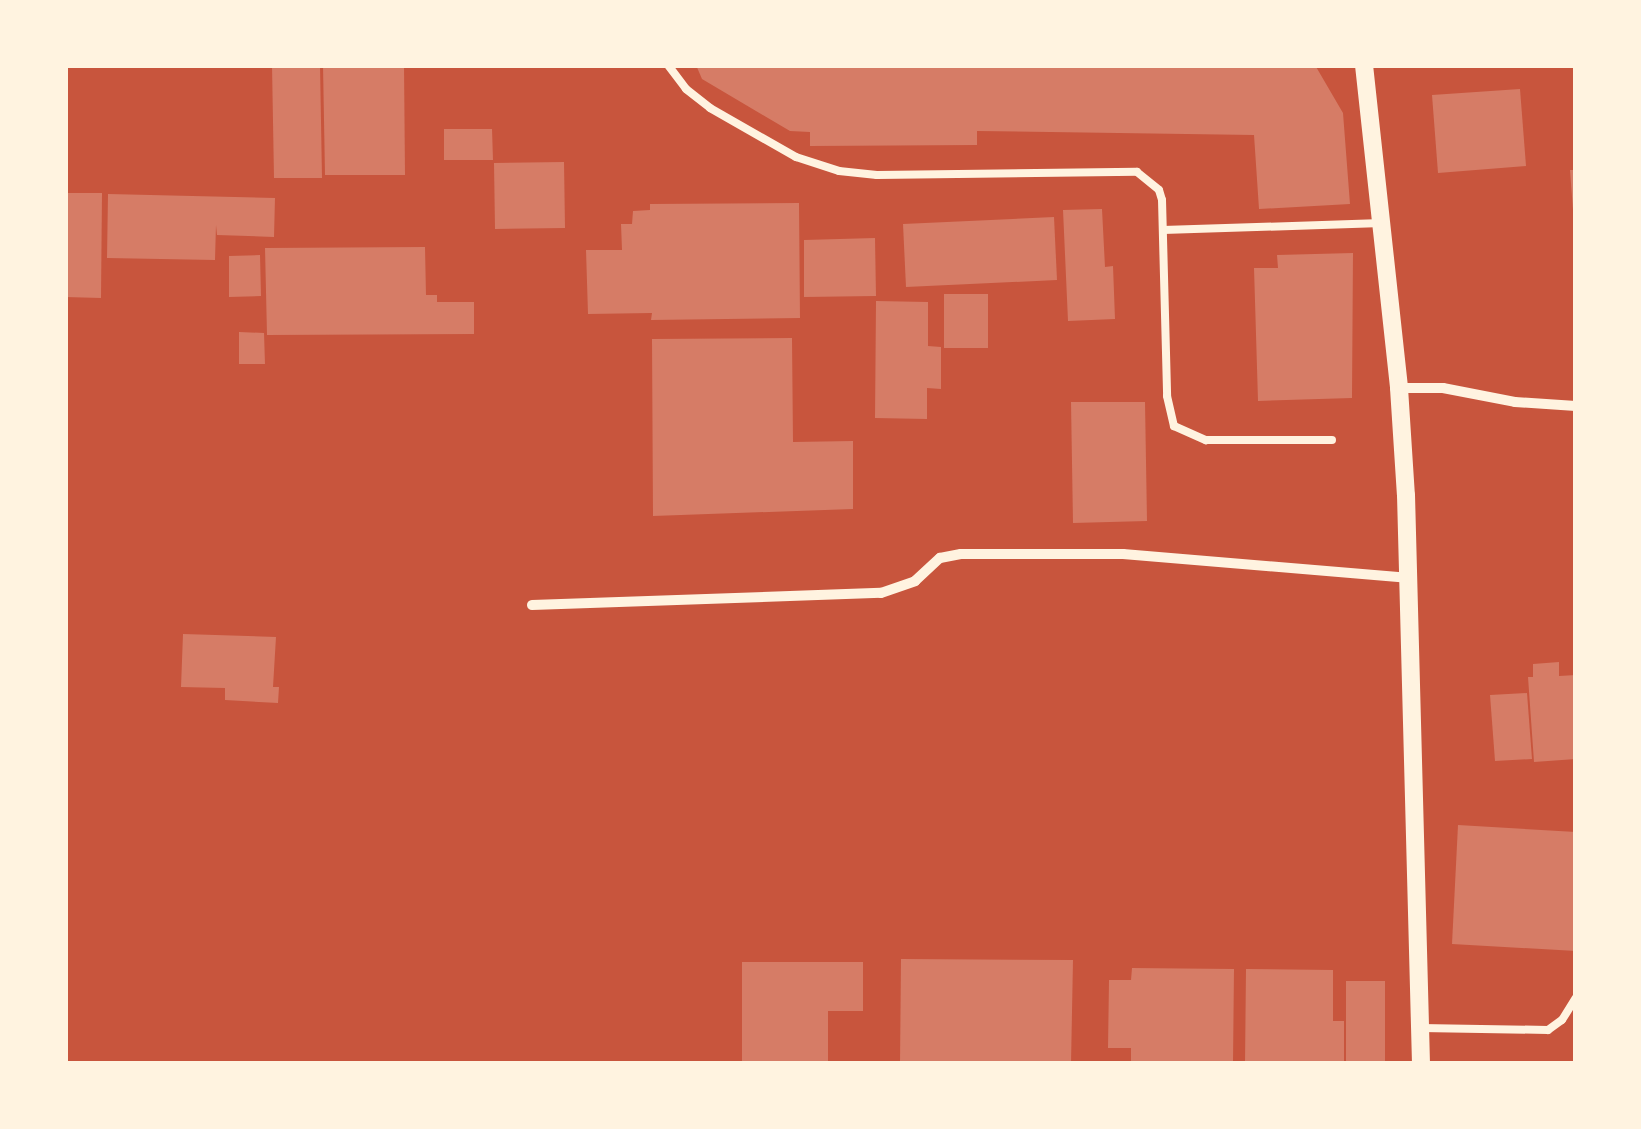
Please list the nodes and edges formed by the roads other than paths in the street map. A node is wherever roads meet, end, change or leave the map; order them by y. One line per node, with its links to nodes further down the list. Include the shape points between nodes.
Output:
1 (668, 65): 4 (lane, via 710,108 796,157 838,171 1137,172 1160,190)
2 (1364, 65): 3 (street)
3 (1382, 223): 4 (lane); 5 (street)
4 (1164, 230): 7 (lane, via 1167,396 1174,426 1206,440)
5 (1400, 388): 6 (street); 8 (street)
6 (1576, 406)
7 (1332, 440)
8 (1410, 578): 9 (street, via 1106,553 961,554 940,558 915,581 881,593); 11 (street)
9 (532, 604)
10 (1576, 998): 11 (lane, via 1548,1030)
11 (1420, 1028): 12 (street)
12 (1420, 1064)

